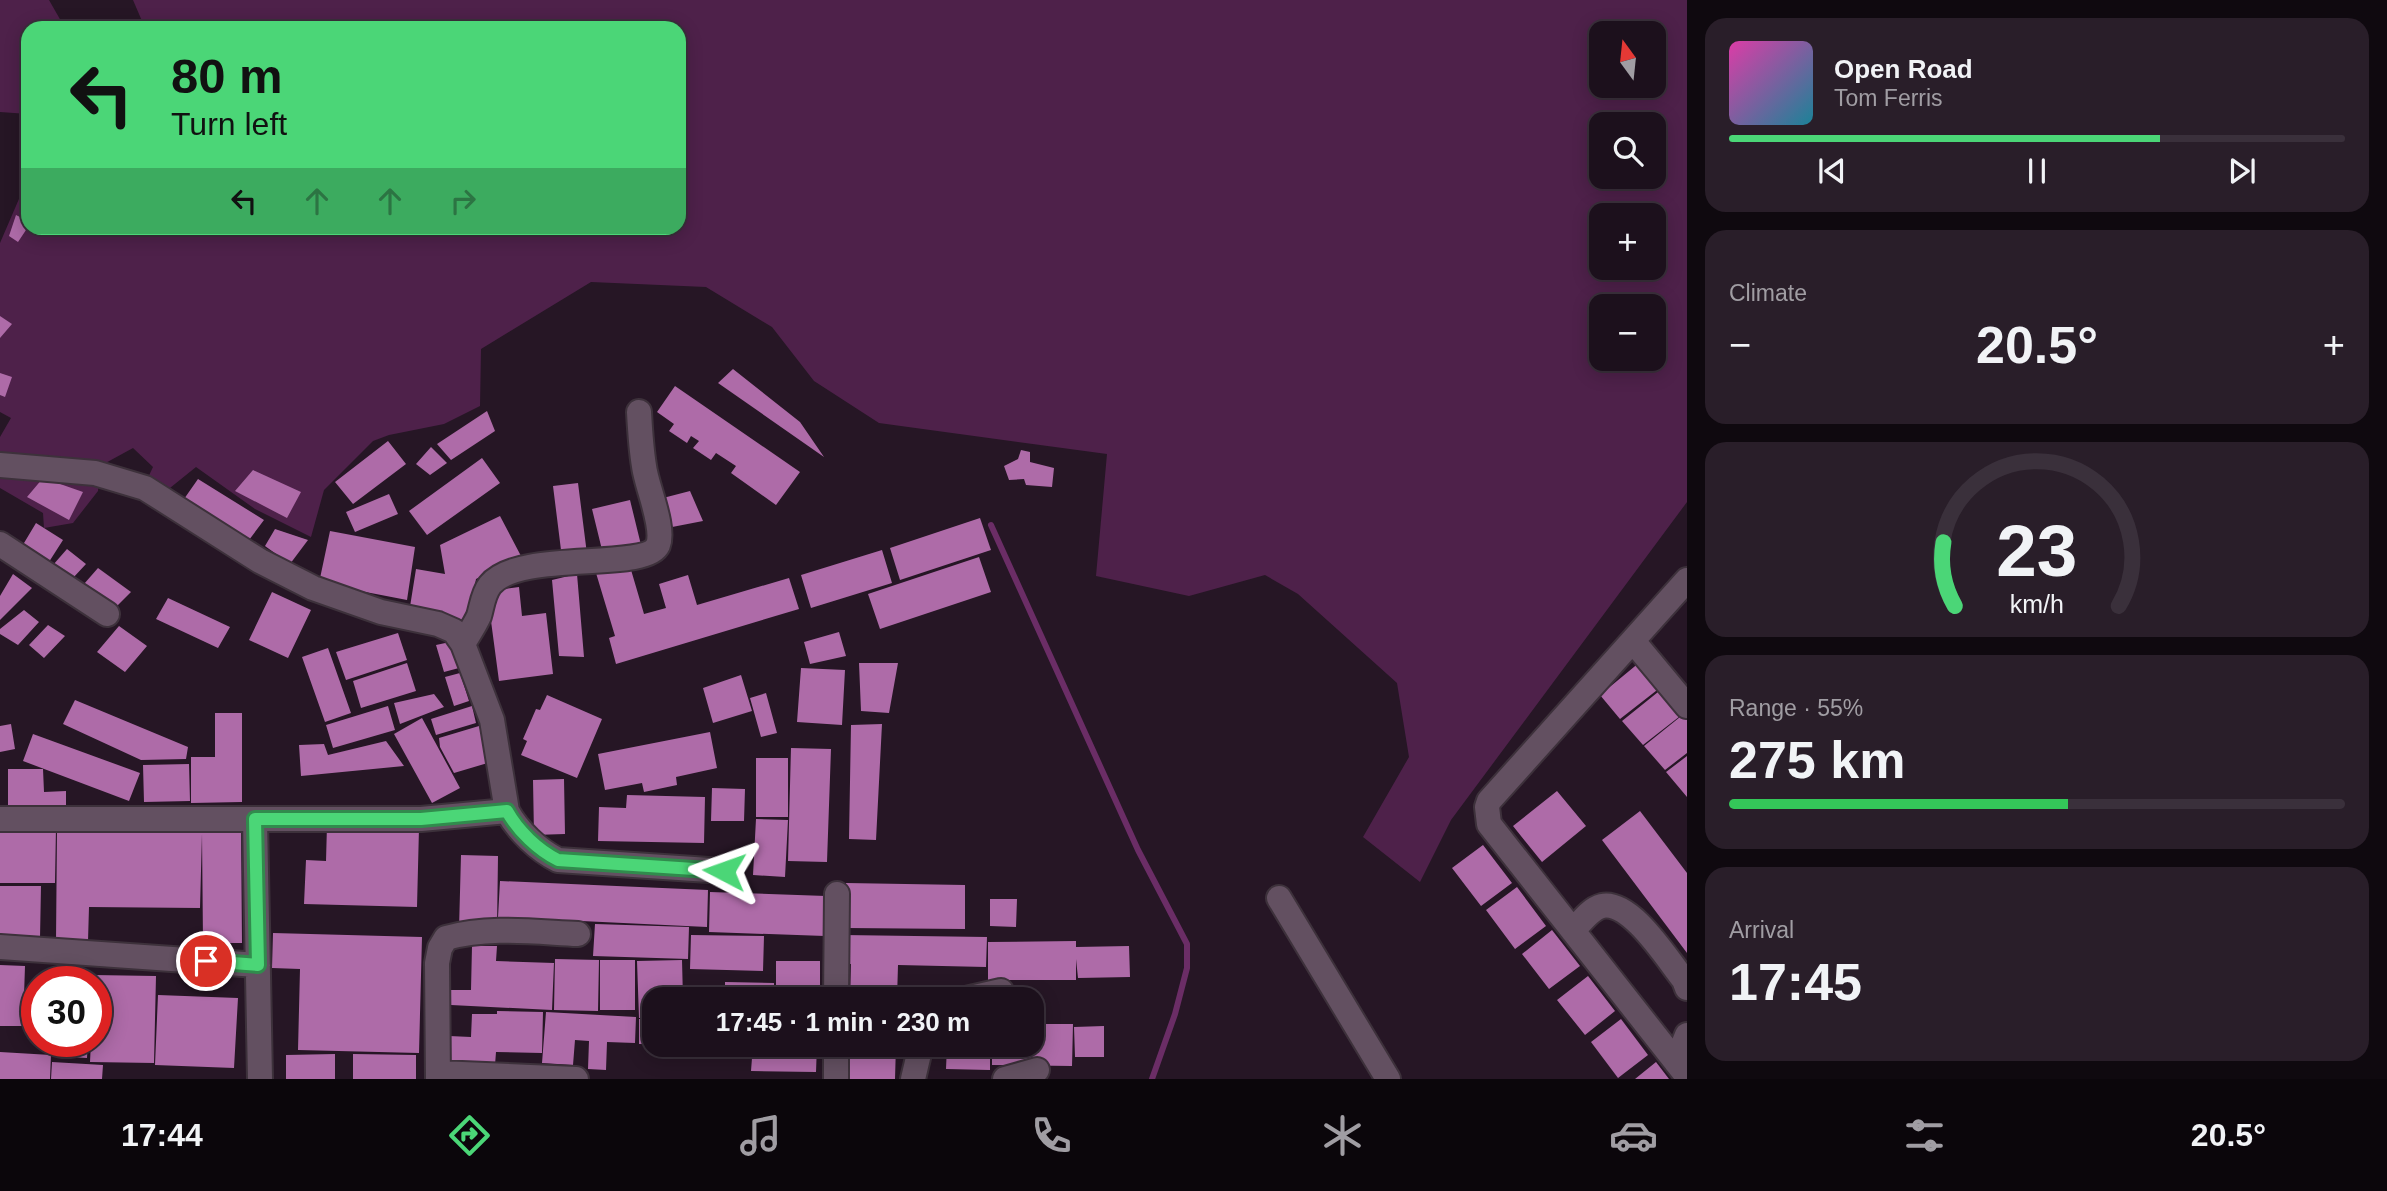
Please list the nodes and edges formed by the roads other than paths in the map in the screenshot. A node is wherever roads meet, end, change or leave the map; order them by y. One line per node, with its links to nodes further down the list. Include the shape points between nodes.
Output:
1 (639, 412): 7 (street, via 644,469 658,530 655,549 637,558 570,561 499,578 490,585)
2 (0, 465): 7 (street, via 95,473 145,488 260,561 381,612 438,624 454,631)
3 (0, 544): 5 (street)
4 (1687, 580): 6 (street)
5 (107, 614)
6 (1633, 640): 8 (street); 15 (street, via 1487,807 1489,824)
7 (463, 644): 9 (street, via 492,720)
8 (1687, 706)
9 (507, 811): 11 (street, via 421,819); 12 (street, via 544,852 558,860)
10 (0, 819): 11 (street)
11 (255, 819): 18 (street)
12 (724, 871)
13 (837, 894): 19 (street)
14 (1279, 898): 32 (street)
15 (1573, 931): 20 (street, via 1600,906 1614,906 1634,918); 24 (street)
16 (578, 934): 26 (street, via 499,931 446,938 437,963)
17 (0, 947): 18 (street)
18 (258, 965): 27 (street)
19 (836, 987)
20 (1687, 988)
21 (1687, 1035): 24 (street)
22 (836, 1057): 29 (street)
23 (918, 1057): 30 (street)
24 (1682, 1069)
25 (1037, 1070): 31 (street)
26 (438, 1076): 28 (street)
27 (260, 1079)
28 (576, 1079)
29 (836, 1079)
30 (913, 1079)
31 (1005, 1079)
32 (1388, 1079)

